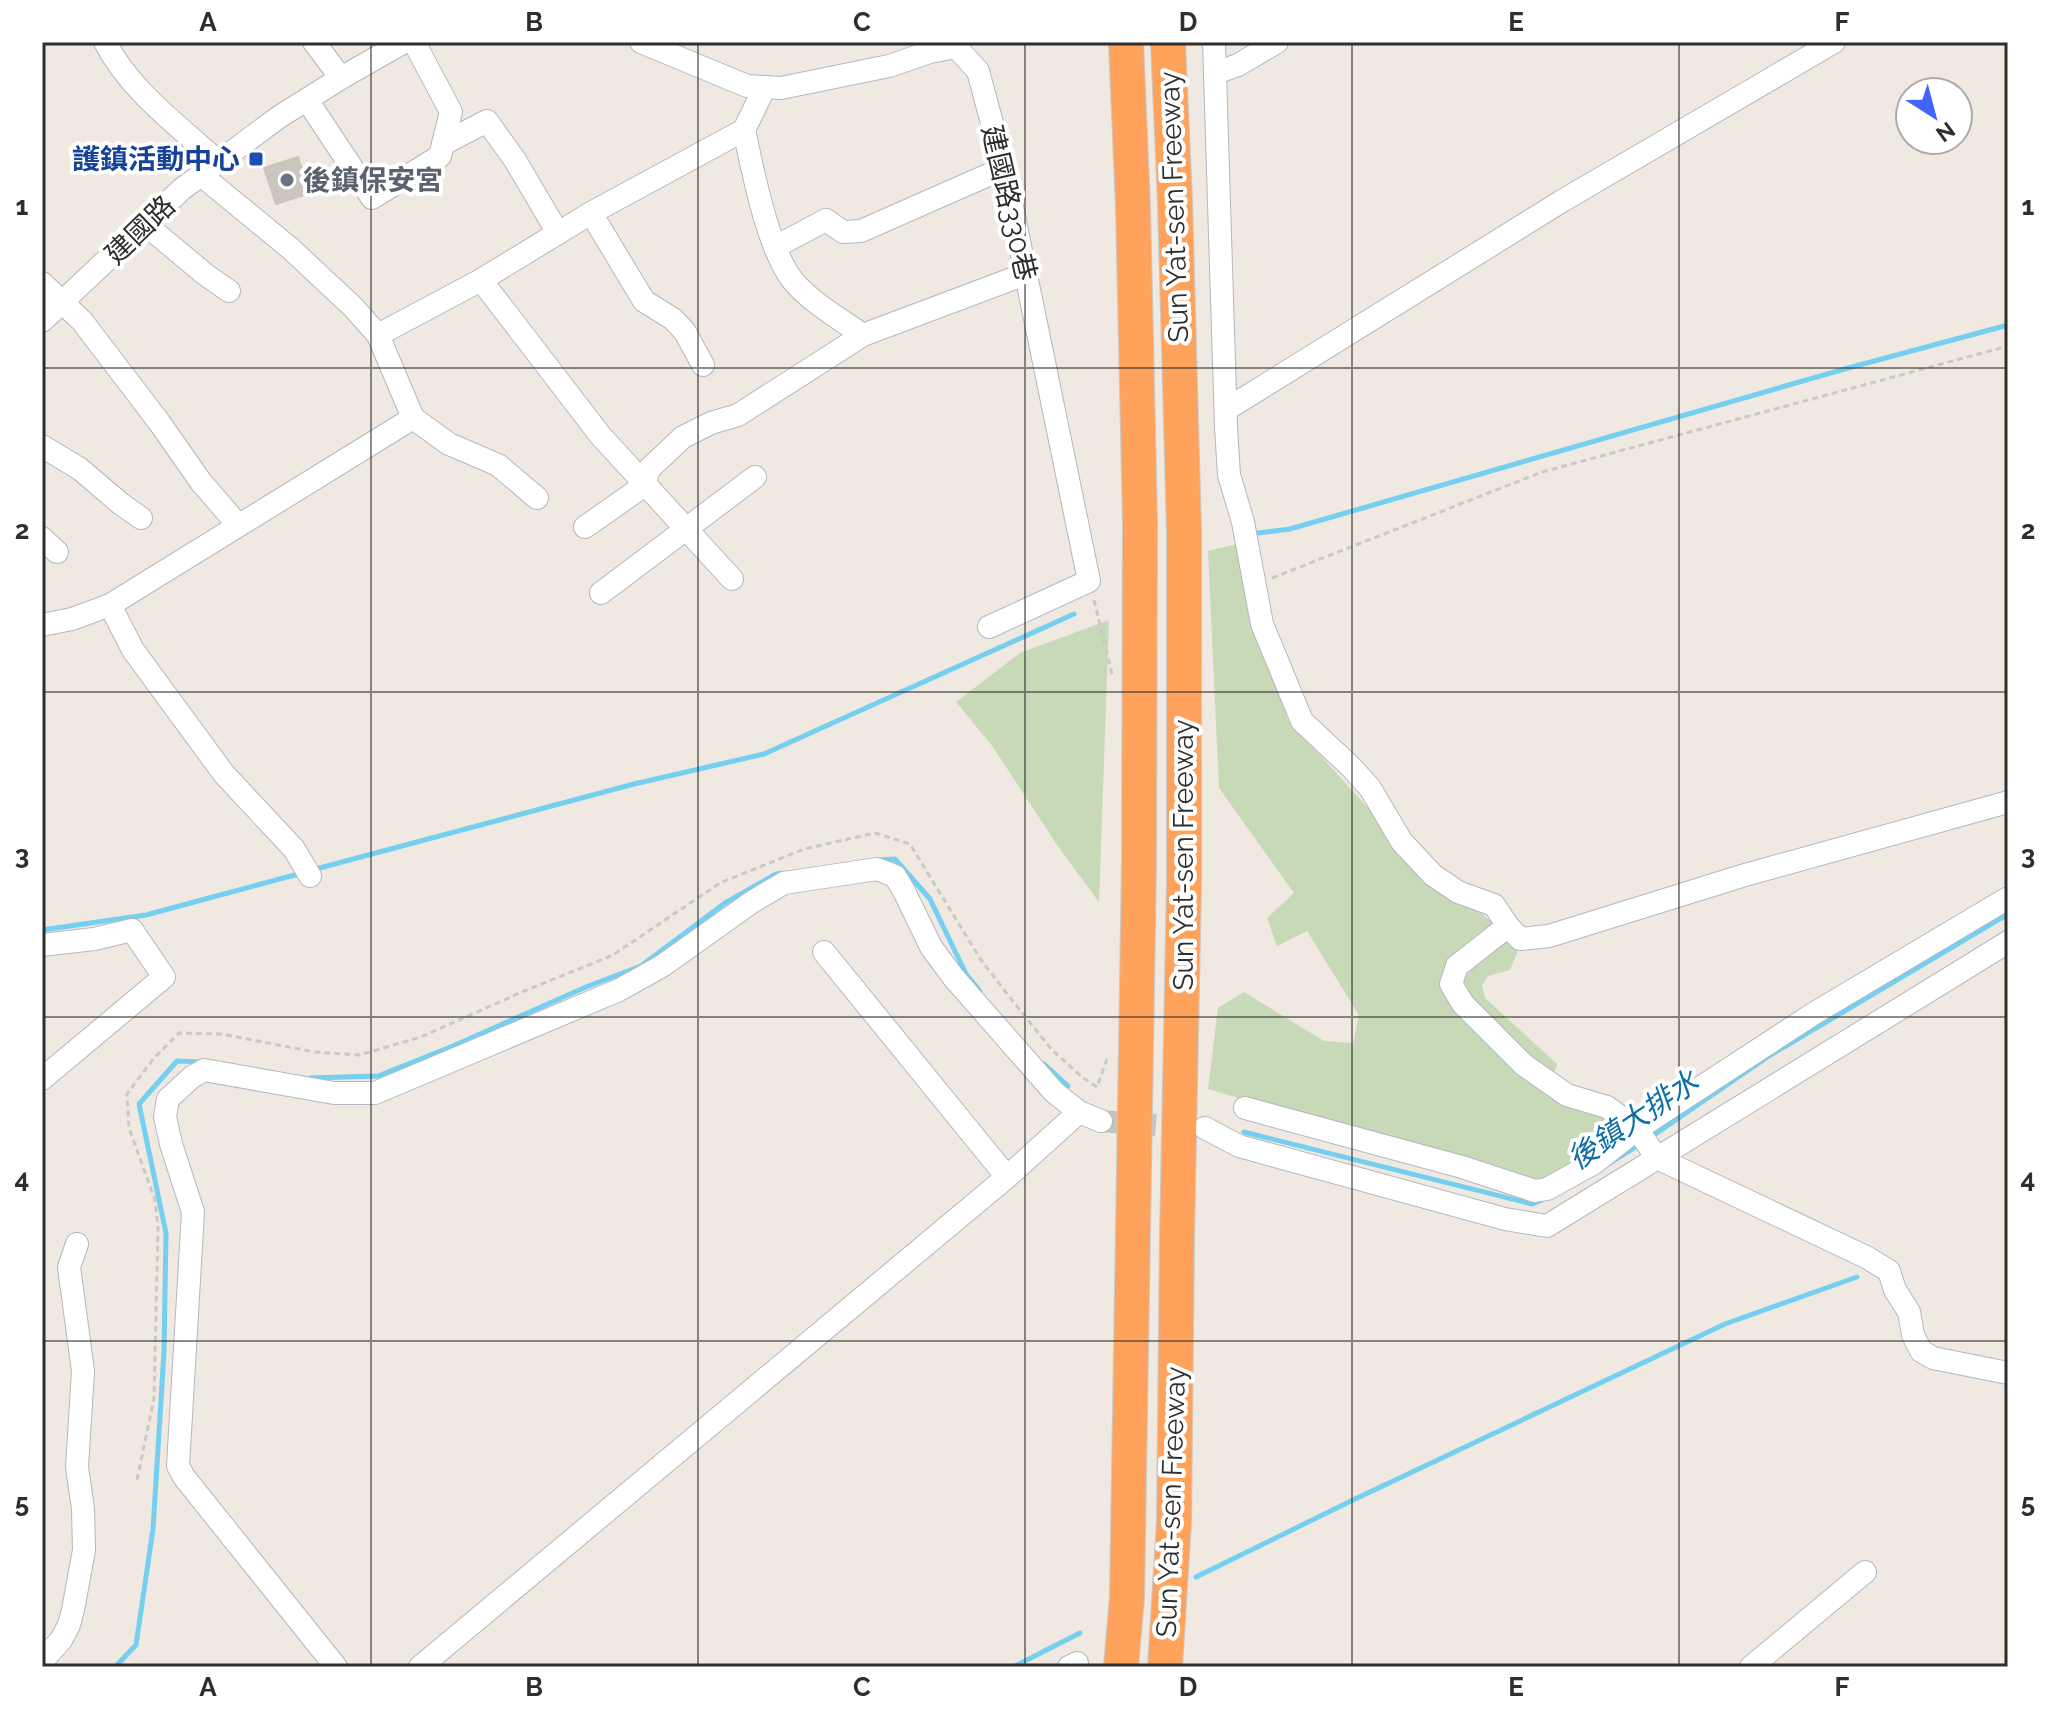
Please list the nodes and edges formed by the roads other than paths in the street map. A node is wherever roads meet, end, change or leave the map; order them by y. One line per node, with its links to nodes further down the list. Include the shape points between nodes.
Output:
1 (105, 42): 17 (street, via 134,86)
2 (314, 42): 12 (street)
3 (404, 42): 12 (street, 建國路)
4 (414, 42): 16 (street, via 451,112)
5 (641, 42): 13 (street, 建國路330巷, via 747,86)
6 (1126, 42): 67 (highway, Sun Yat-sen Freeway, via 1140,553 1127,1597)
7 (1168, 42): 68 (highway, Sun Yat-sen Freeway, via 1184,531 1184,883 1174,1522)
8 (1214, 42): 11 (street)
9 (1277, 42): 11 (street)
10 (1834, 42): 32 (street, via 1549,209)
11 (1216, 73): 32 (street)
12 (341, 78): 14 (street, 建國路)
13 (765, 87): 15 (street); 18 (street, 建國路330巷, via 889,66 956,47 978,71)
14 (307, 100): 16 (street, via 372,198 440,156); 17 (street, 建國路)
15 (744, 130): 19 (street); 22 (street)
16 (443, 144): 21 (street, via 487,121)
17 (210, 168): 20 (street, 建國路); 29 (street)
18 (1004, 168): 22 (street, via 861,231 843,232 826,220); 23 (street, 建國路330巷)
19 (591, 213): 21 (street); 31 (street, via 644,301 685,332)
20 (146, 225): 26 (street); 27 (street, 建國路)
21 (558, 233): 24 (street)
22 (775, 247): 30 (street, via 794,281)
23 (1025, 274): 30 (street); 46 (street, 建國路330巷, via 1089,581)
24 (481, 280): 29 (street); 36 (street)
25 (42, 283): 27 (street)
26 (229, 291)
27 (63, 303): 28 (street, 建國路); 39 (street)
28 (42, 321)
29 (378, 335): 33 (street)
30 (863, 335): 36 (street, via 738,415 683,437 648,470)
31 (703, 365)
32 (1227, 409): 50 (street, via 1229,475 1262,624 1302,721 1370,788 1402,842 1433,875 1458,892 1494,905)
33 (413, 418): 37 (street, via 449,444 498,465); 39 (street)
34 (42, 446): 38 (street)
35 (755, 477): 41 (street)
36 (645, 485): 40 (street); 41 (street)
37 (537, 498)
38 (141, 518)
39 (238, 525): 44 (street)
40 (585, 527)
41 (686, 529): 42 (street); 43 (street)
42 (732, 579)
43 (601, 593)
44 (110, 605): 45 (street); 48 (street, via 133,650 224,774)
45 (42, 625)
46 (989, 627)
47 (2008, 802): 50 (street, via 1549,936 1520,939)
48 (307, 870)
49 (2008, 898): 59 (street, via 1813,1014)
50 (1508, 926): 59 (street, via 1457,966 1451,984 1463,1004 1524,1065 1567,1095 1607,1107)
51 (2008, 942): 59 (street)
52 (42, 945): 54 (street, via 132,930 164,977)
53 (824, 952): 60 (street)
54 (42, 1079)
55 (1245, 1108): 59 (street, via 1535,1191)
56 (1079, 1112): 57 (street); 60 (street); 65 (street, via 1054,1092 954,978 931,947 895,876 877,869 784,883 619,990 375,1093 334,1093 204,1070 192,1077 168,1099 165,1117 193,1212 178,1466)
57 (1101, 1121)
58 (1205, 1128): 59 (street, via 1239,1146 1547,1226 1641,1169)
59 (1647, 1143): 62 (street, via 1889,1271 1921,1351)
60 (1007, 1177): 66 (street)
61 (77, 1244): 64 (street, via 69,1267 83,1371 77,1467 84,1550 69,1625)
62 (2008, 1373)
63 (1865, 1572): 69 (street)
64 (42, 1661)
65 (336, 1667)
66 (420, 1667)
67 (1121, 1667)
68 (1165, 1667)
69 (1751, 1667)

